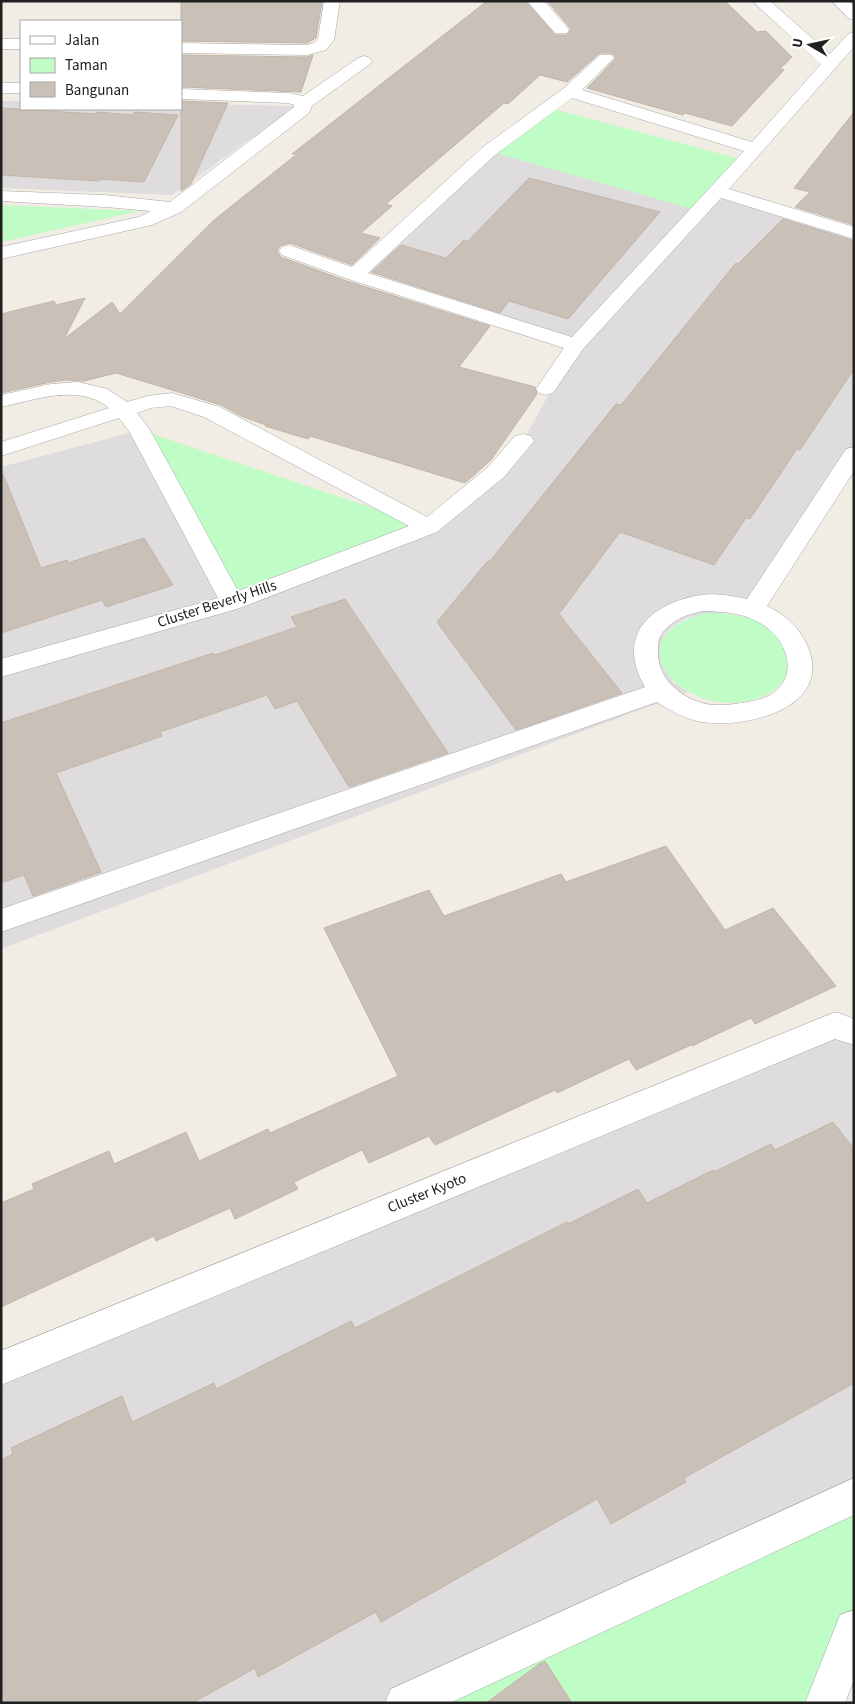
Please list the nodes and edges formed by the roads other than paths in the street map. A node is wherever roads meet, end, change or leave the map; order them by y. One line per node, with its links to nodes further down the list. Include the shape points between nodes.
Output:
1 (332, 1): 10 (street, via 326,40 320,47 307,50)
2 (535, 1): 6 (street)
3 (760, 1): 13 (street)
4 (840, 1): 5 (street)
5 (854, 15)
6 (561, 30)
7 (854, 38): 13 (street)
8 (1, 44): 9 (street)
9 (20, 44)
10 (182, 48)
11 (606, 58): 16 (street)
12 (364, 61): 18 (street)
13 (831, 64): 19 (street)
14 (1, 88): 15 (street)
15 (20, 88)
16 (570, 92): 19 (street); 27 (street, via 489,151)
17 (182, 94): 18 (street, via 289,98)
18 (303, 104): 22 (street, via 303,109)
19 (755, 149): 20 (street)
20 (723, 185): 23 (street); 24 (street); 28 (street)
21 (1, 196): 22 (street)
22 (174, 208): 26 (street, via 145,221)
23 (854, 215)
24 (854, 233)
25 (289, 251): 27 (street)
26 (1, 253)
27 (355, 275): 28 (street)
28 (576, 345): 29 (street)
29 (546, 389)
30 (1, 401): 31 (street, via 77,388 100,392)
31 (125, 410): 33 (street); 35 (street, via 148,402 172,399 212,412); 36 (street)
32 (523, 442): 35 (street, Cluster Beverly Hills, via 496,472)
33 (1, 449)
34 (854, 454): 37 (street)
35 (429, 527): 36 (street, Cluster Beverly Hills)
36 (232, 602): 38 (street, Cluster Beverly Hills)
37 (752, 610): 39 (street, via 728,604 703,603 680,608 661,619 649,633 644,650 647,668); 39 (street, via 774,621 791,636 801,653 802,672 794,688 778,702 756,711 729,714 694,711)
38 (1, 668)
39 (661, 691): 40 (street)
40 (1, 921)
41 (854, 1032): 42 (street, Cluster Kyoto, via 832,1026)
42 (1, 1368)
43 (854, 1496): 45 (street)
44 (854, 1629): 46 (street)
45 (405, 1703)
46 (825, 1703)

